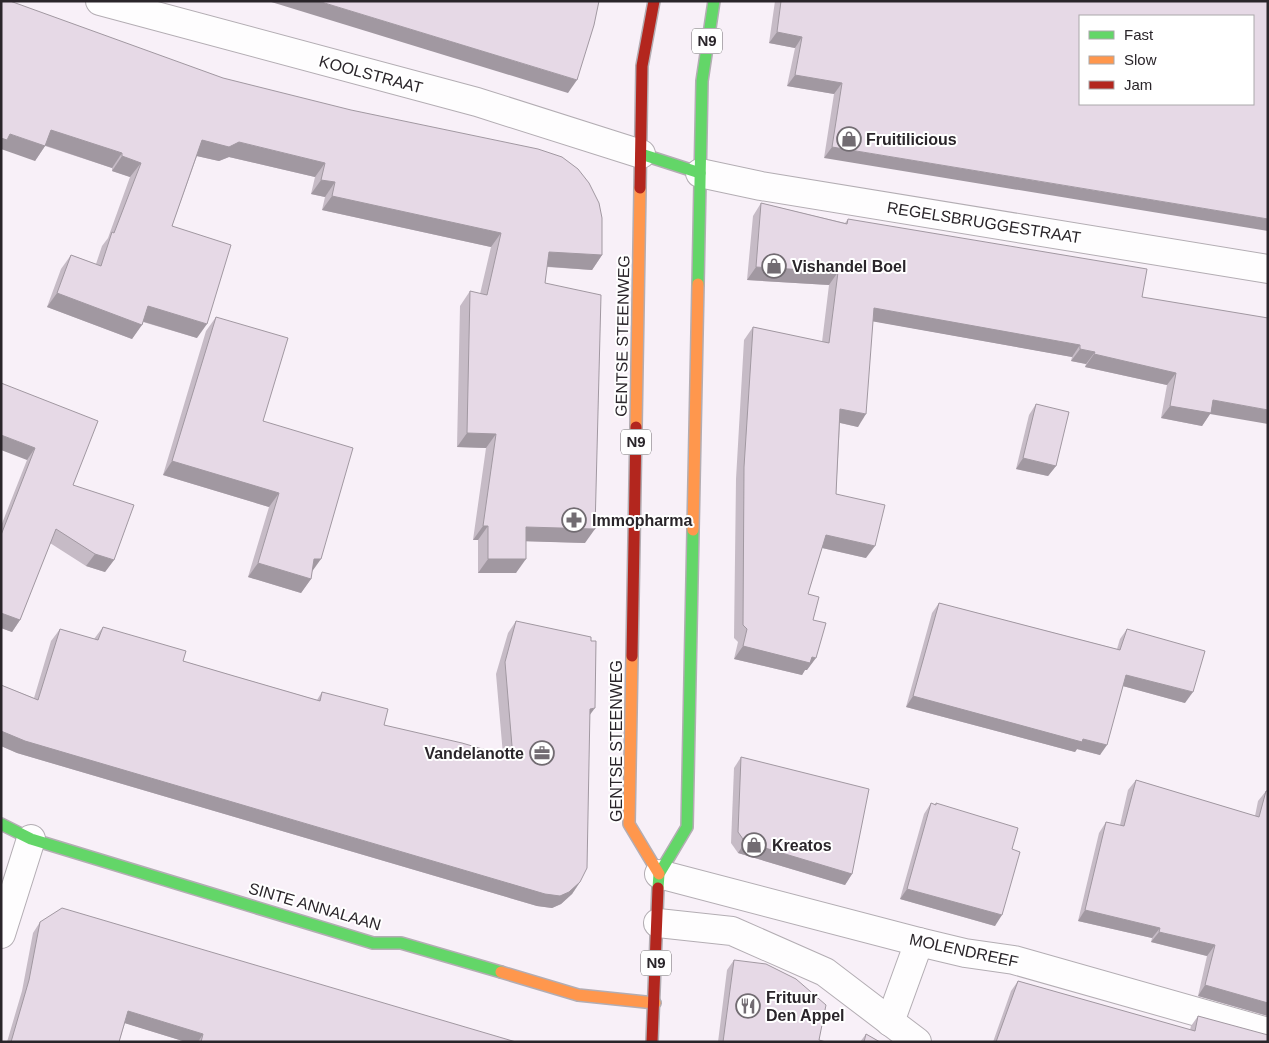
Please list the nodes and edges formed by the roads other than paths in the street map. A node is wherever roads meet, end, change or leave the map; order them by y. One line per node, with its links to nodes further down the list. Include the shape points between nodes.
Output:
1 (100, 1): 4 (street, KOOLSTRAAT, via 477,102)
2 (654, 1): 4 (main road, GENTSE STEENWEG / N9, via 642,66)
3 (714, 1): 5 (main road, N9, via 702,81)
4 (641, 154): 5 (main road); 9 (main road, GENTSE STEENWEG / N9, via 629,824)
5 (700, 172): 6 (street, REGELSBRUGGESTRAAT, via 761,186); 9 (main road, N9, via 687,827)
6 (1268, 269)
7 (1, 824): 8 (main road, SINTE ANNALAAN)
8 (32, 839): 11 (street); 13 (main road, SINTE ANNALAAN, via 374,942 402,943 578,995)
9 (659, 874): 10 (main road, N9); 12 (street, MOLENDREEF)
10 (658, 923): 13 (main road, N9); 14 (street, via 732,931 825,972)
11 (1, 934)
12 (920, 942): 14 (street); 15 (street, MOLENDREEF, via 1014,960)
13 (654, 1002): 16 (main road, N9)
14 (890, 1022): 17 (street)
15 (1268, 1032)
16 (652, 1042)
17 (917, 1042)

